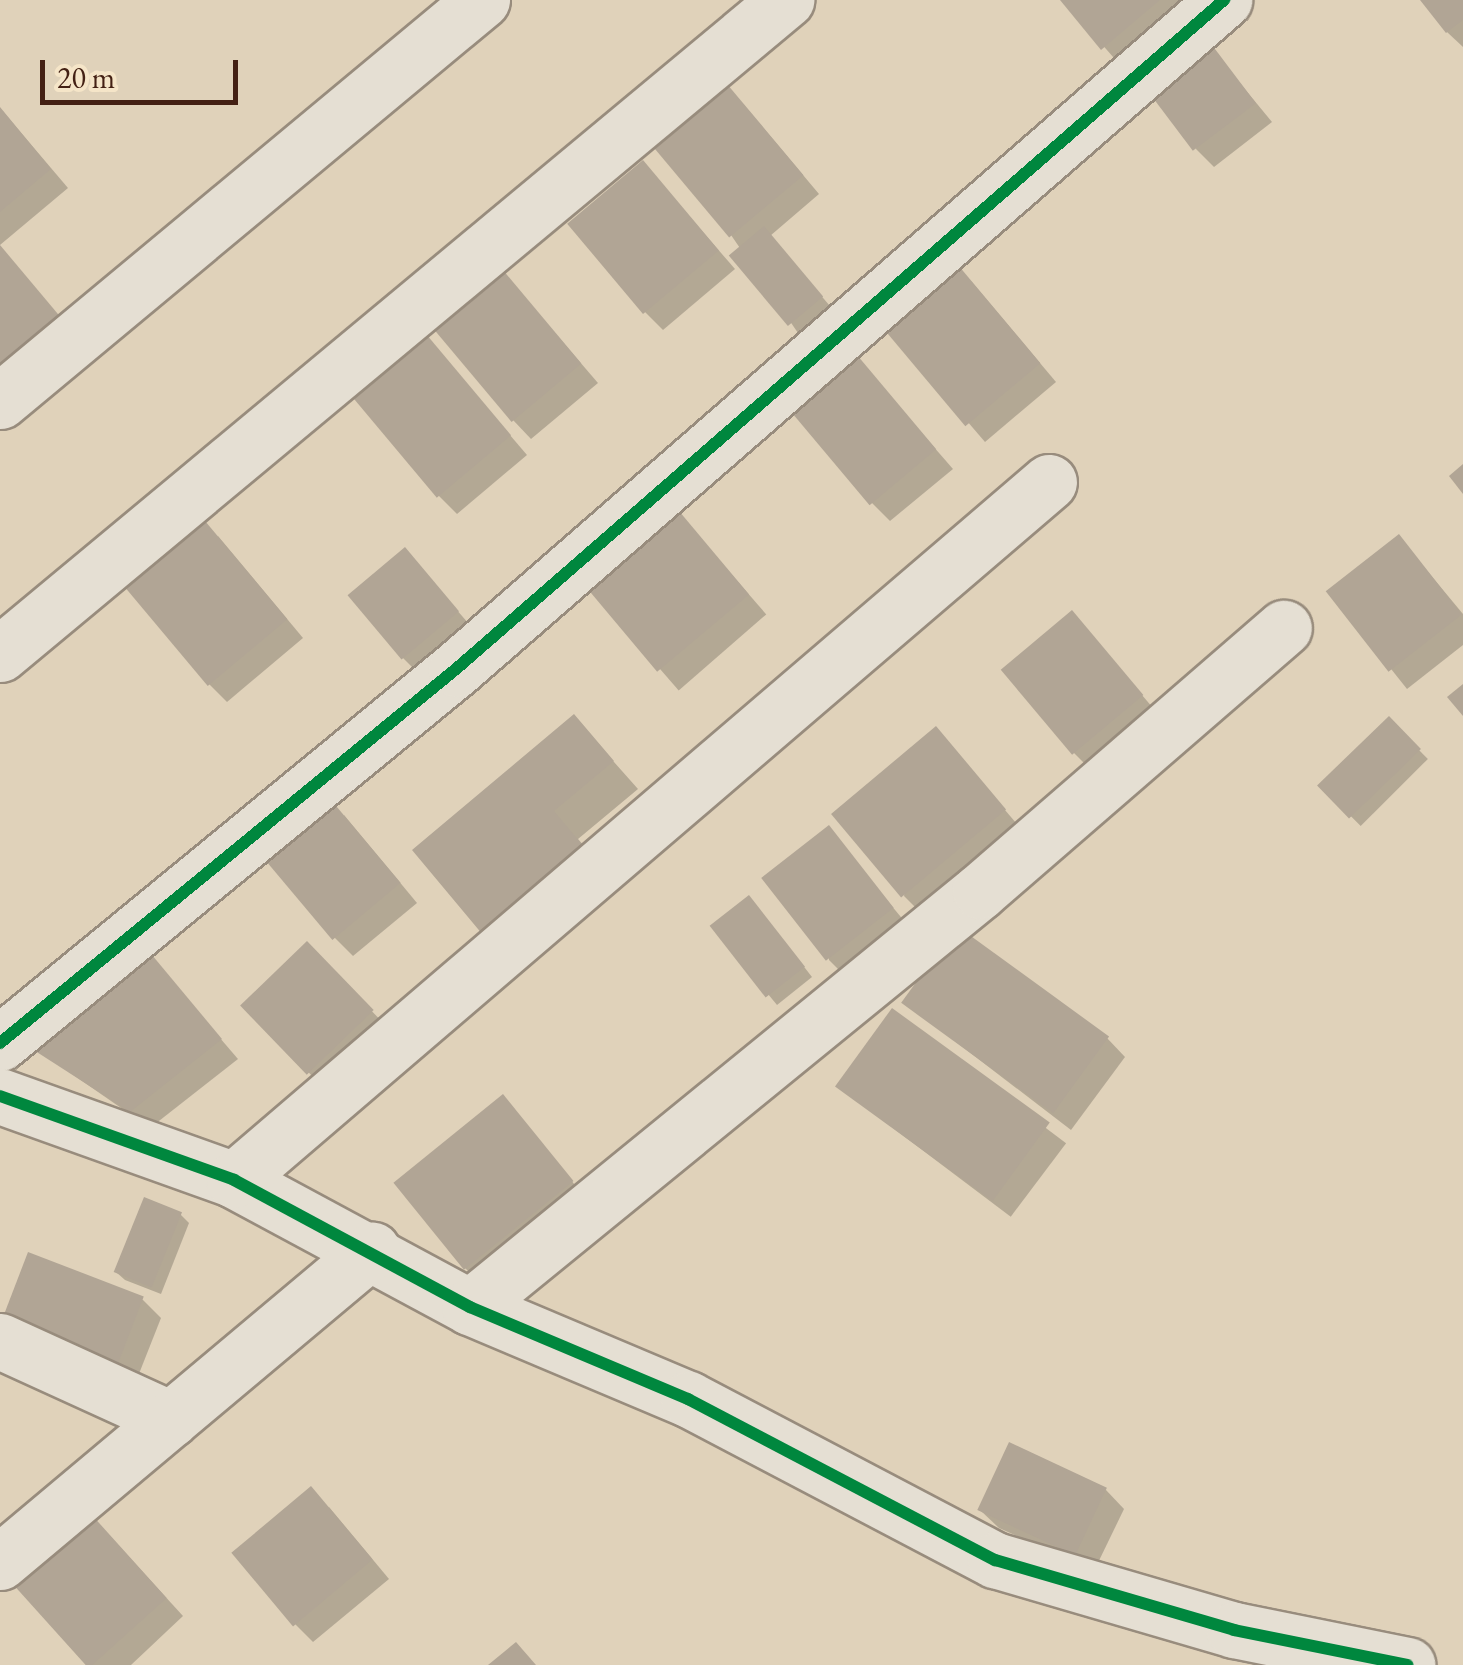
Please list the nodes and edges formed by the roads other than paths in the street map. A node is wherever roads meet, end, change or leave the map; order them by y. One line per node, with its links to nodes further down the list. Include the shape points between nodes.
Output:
1 (482, 0): 4 (street)
2 (786, 0): 7 (street)
3 (1224, 0): 8 (street, via 456,669)
4 (0, 401)
5 (1050, 482): 10 (street)
6 (1284, 628): 12 (street, via 980,891)
7 (0, 654)
8 (0, 1043)
9 (0, 1096): 10 (street)
10 (234, 1180): 11 (street)
11 (372, 1250): 12 (street); 14 (street)
12 (470, 1307): 16 (street, via 688,1399 995,1560 1234,1630)
13 (0, 1341): 14 (street)
14 (170, 1419): 15 (street)
15 (0, 1562)
16 (1408, 1665)

